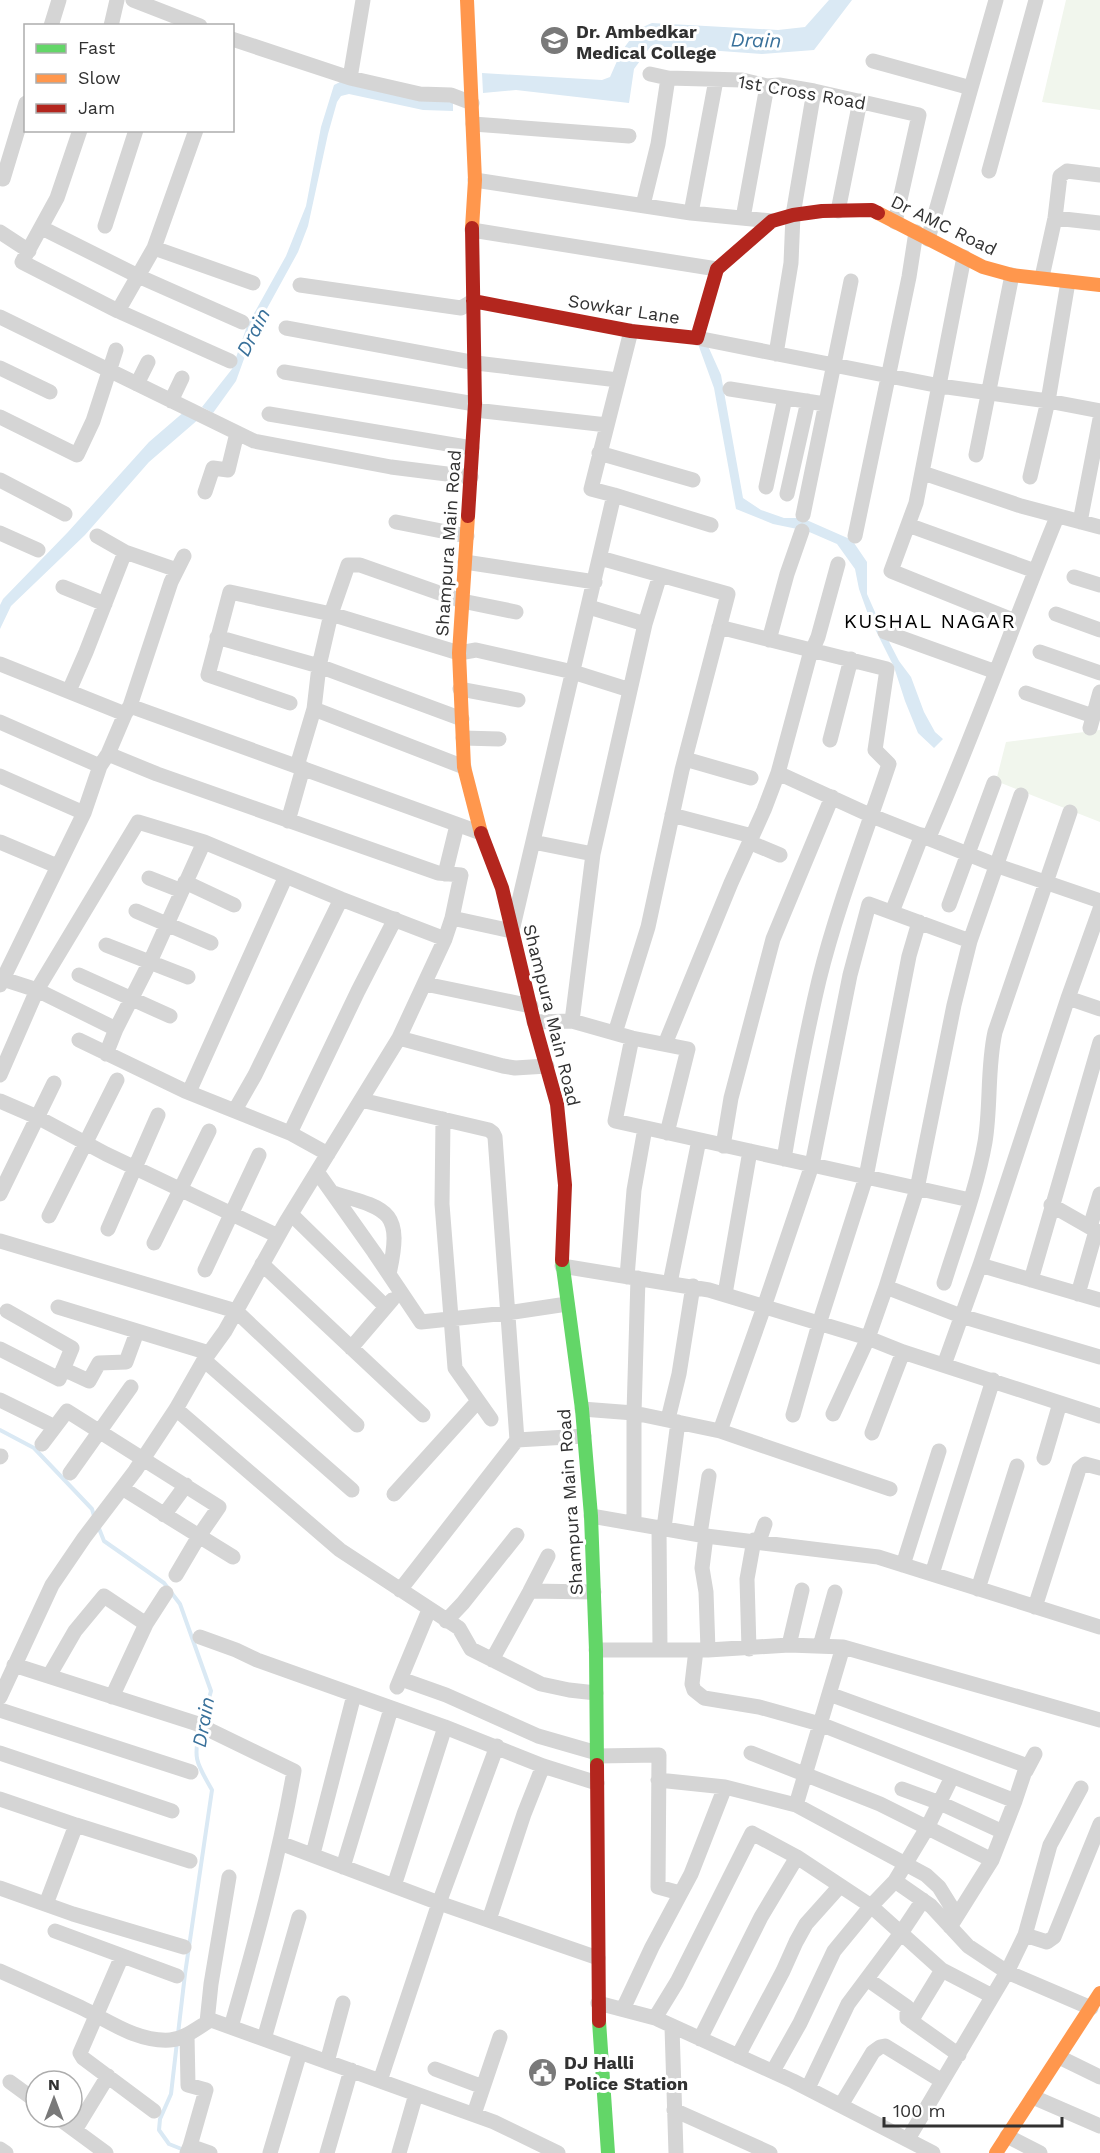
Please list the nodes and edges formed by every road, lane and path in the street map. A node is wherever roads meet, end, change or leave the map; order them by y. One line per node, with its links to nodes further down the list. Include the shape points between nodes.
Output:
1 (59, 0): 9 (street)
2 (117, 0): 10 (street)
3 (133, 0): 8 (street)
4 (363, 0): 15 (street)
5 (467, 0): 22 (street, Shampura Main Road)
6 (996, 0): 19 (street)
7 (1036, 0): 29 (street)
8 (173, 20): 11 (street)
9 (52, 24)
10 (111, 24)
11 (191, 24)
12 (234, 40): 15 (street)
13 (873, 61): 19 (street)
14 (650, 74): 16 (street, 1st Cross Road)
15 (350, 78): 22 (street)
16 (668, 78): 17 (street, 1st Cross Road); 33 (street)
17 (716, 80): 18 (street, 1st Cross Road, via 742,80); 35 (street)
18 (767, 86): 20 (street, 1st Cross Road); 37 (street)
19 (971, 88): 46 (street)
20 (814, 91): 21 (street, 1st Cross Road); 36 (street)
21 (861, 101): 34 (street); 40 (street, 1st Cross Road, via 919,115)
22 (472, 103): 24 (street, Shampura Main Road)
23 (24, 110): 31 (street)
24 (472, 124): 28 (street); 32 (street, Shampura Main Road)
25 (79, 132): 43 (street, via 57,198)
26 (135, 132): 42 (street)
27 (195, 132): 47 (street)
28 (629, 136)
29 (988, 171)
30 (1100, 175): 38 (street, via 1063,172)
31 (3, 179)
32 (475, 180): 33 (street); 44 (street, Shampura Main Road)
33 (643, 205): 35 (street)
34 (838, 211): 36 (street, Dr AMC Road); 40 (street, Dr AMC Road, via 872,210)
35 (691, 213): 37 (street)
36 (793, 215): 39 (street, Dr AMC Road); 67 (street, via 791,263)
37 (743, 218): 39 (street)
38 (1055, 218): 41 (street); 53 (street)
39 (772, 221): 50 (street)
40 (895, 222): 46 (street, Dr AMC Road)
41 (1100, 223)
42 (105, 226)
43 (42, 228): 48 (street); 52 (street)
44 (472, 230): 50 (street); 59 (street, Shampura Main Road)
45 (0, 232): 48 (street)
46 (922, 236): 49 (street, Dr AMC Road); 75 (street)
47 (154, 248): 52 (street); 56 (street)
48 (29, 251): 60 (street, via 22,262)
49 (964, 257): 51 (street, Dr AMC Road); 79 (street)
50 (717, 269): 65 (street, Sowkar Lane)
51 (1012, 275): 53 (street, Dr AMC Road); 82 (street)
52 (138, 276): 60 (street); 62 (street)
53 (1042, 278): 55 (street, Dr AMC Road)
54 (851, 281): 71 (street)
55 (1068, 282): 58 (street, Dr AMC Road); 86 (street)
56 (253, 283)
57 (300, 285): 59 (street, via 462,308)
58 (1100, 285)
59 (473, 301): 64 (street, Sowkar Lane); 70 (street, Shampura Main Road)
60 (118, 311): 69 (street)
61 (0, 317): 73 (street)
62 (242, 322)
63 (286, 328): 70 (street)
64 (631, 330): 65 (street, Sowkar Lane); 77 (street)
65 (697, 338): 67 (street)
66 (117, 350): 73 (street)
67 (776, 354): 71 (street)
68 (148, 362): 78 (street)
69 (230, 362)
70 (476, 363): 77 (street); 88 (street, Shampura Main Road)
71 (833, 365): 75 (street); 87 (street)
72 (0, 368): 81 (street)
73 (110, 371): 78 (street); 91 (street, via 77,455)
74 (284, 372): 88 (street)
75 (888, 376): 79 (street); 119 (street)
76 (182, 378): 84 (street)
77 (618, 380): 93 (street)
78 (137, 384): 84 (street)
79 (940, 386): 82 (street); 98 (street)
80 (730, 389): 83 (street)
81 (50, 392)
82 (989, 393): 86 (street); 97 (street)
83 (785, 398): 85 (street); 103 (street)
84 (171, 401): 94 (street)
85 (808, 401): 87 (street); 105 (street)
86 (1048, 401): 89 (street); 100 (street)
87 (825, 404): 108 (street)
88 (475, 407): 93 (street); 95 (street, Shampura Main Road)
89 (1100, 411)
90 (269, 414): 95 (street)
91 (0, 417)
92 (1100, 419): 111 (street)
93 (607, 425): 96 (street)
94 (237, 433): 99 (street, via 254,441 379,465); 104 (street, via 228,470 213,468)
95 (472, 448): 99 (street, Shampura Main Road)
96 (599, 453): 102 (street); 106 (street, via 591,489)
97 (976, 455)
98 (923, 473): 109 (street); 113 (street)
99 (471, 477): 118 (street, Shampura Main Road)
100 (1030, 477)
101 (0, 480): 107 (street)
102 (693, 480)
103 (766, 487)
104 (205, 492)
105 (787, 494)
106 (614, 495): 112 (street); 122 (street)
107 (65, 514)
108 (803, 515)
109 (1058, 517): 111 (street); 125 (street)
110 (396, 522): 118 (street)
111 (1080, 522): 114 (street)
112 (711, 525)
113 (908, 525): 125 (street); 137 (street, via 891,571)
114 (1100, 527)
115 (802, 531): 143 (street)
116 (0, 533): 120 (street)
117 (97, 536): 121 (street)
118 (466, 536): 123 (street, Shampura Main Road)
119 (855, 536)
120 (38, 550)
121 (125, 552): 132 (street); 161 (street, via 180,563)
122 (600, 558): 126 (street); 128 (street)
123 (465, 562): 128 (street); 131 (street, Shampura Main Road)
124 (838, 564): 144 (street)
125 (1035, 571): 137 (street)
126 (660, 575): 138 (street); 139 (street, via 728,594)
127 (1074, 577): 129 (street)
128 (595, 582): 133 (street)
129 (1100, 585)
130 (63, 587): 132 (street)
131 (462, 601): 134 (street); 135 (street, via 353,564 348,565); 146 (street, Shampura Main Road)
132 (105, 604): 155 (street)
133 (589, 607): 138 (street); 150 (street)
134 (516, 612)
135 (331, 614): 142 (street, via 230,592); 146 (street); 149 (street)
136 (1056, 615): 140 (street)
137 (1015, 621): 151 (street)
138 (645, 624): 154 (street)
139 (719, 627): 143 (street); 167 (street)
140 (1100, 630)
141 (885, 632): 151 (street)
142 (217, 637): 149 (street); 159 (street, via 208,675)
143 (769, 640): 144 (street)
144 (813, 650): 147 (street); 171 (street)
145 (1040, 652): 152 (street)
146 (459, 653): 150 (street, via 476,650); 153 (street, Shampura Main Road)
147 (851, 659): 166 (street); 180 (street, via 887,669 875,750 889,764)
148 (0, 664): 155 (street)
149 (320, 666): 160 (street); 162 (street)
150 (573, 672): 154 (street); 187 (street)
151 (996, 672): 184 (street, via 963,759)
152 (1100, 673)
153 (460, 689): 158 (street); 162 (street, Shampura Main Road)
154 (630, 690): 190 (street)
155 (69, 692): 161 (street)
156 (1100, 692): 157 (street, via 1092,722)
157 (1026, 693)
158 (518, 700)
159 (290, 703)
160 (314, 709): 169 (street); 170 (street)
161 (127, 710): 168 (street); 169 (street)
162 (462, 719): 164 (street, Shampura Main Road)
163 (0, 722): 168 (street)
164 (463, 738): 165 (street); 170 (street, Shampura Main Road)
165 (499, 739)
166 (831, 740)
167 (685, 759): 173 (street); 179 (street)
168 (104, 760): 178 (street); 181 (street, via 157,774)
169 (300, 767): 181 (street); 182 (street)
170 (464, 767): 183 (street, Shampura Main Road)
171 (778, 773): 176 (street); 185 (street)
172 (0, 776): 178 (street)
173 (751, 778)
174 (994, 783): 189 (street)
175 (1022, 795): 193 (street)
176 (832, 797): 180 (street); 253 (street, via 773,939 731,1098)
177 (1070, 812): 197 (street)
178 (84, 813): 192 (street)
179 (672, 815): 185 (street); 229 (street, via 648,927)
180 (872, 816): 184 (street); 257 (street, via 819,980)
181 (288, 821): 194 (street)
182 (457, 825): 183 (street); 194 (street)
183 (481, 833): 210 (street, Shampura Main Road, via 502,888)
184 (926, 836): 189 (street); 205 (street)
185 (751, 839): 191 (street); 233 (street)
186 (204, 842): 195 (street); 198 (street); 220 (street, via 138,822)
187 (533, 842): 190 (street); 210 (street)
188 (0, 843): 192 (street)
189 (968, 853): 193 (street); 202 (street)
190 (593, 854): 226 (street)
191 (780, 855)
192 (57, 866): 218 (street)
193 (998, 866): 197 (street); 212 (street)
194 (446, 874): 206 (street, via 461,875)
195 (286, 876): 199 (street); 240 (street)
196 (149, 878): 198 (street)
197 (1046, 882): 200 (street); 267 (street, via 995,1032 985,1142)
198 (183, 886): 201 (street); 209 (street)
199 (341, 899): 207 (street); 243 (street)
200 (1100, 901)
201 (234, 905)
202 (949, 905)
203 (1100, 909): 222 (street)
204 (136, 911): 209 (street)
205 (892, 912): 208 (street); 258 (street, via 869,904 850,975)
206 (452, 918): 210 (street); 211 (street)
207 (395, 919): 211 (street); 249 (street)
208 (919, 922): 212 (street); 261 (street)
209 (166, 924): 213 (street); 215 (street)
210 (512, 931): 223 (street, Shampura Main Road)
211 (445, 939): 219 (street)
212 (970, 941): 262 (street)
213 (211, 943)
214 (106, 945): 215 (street)
215 (150, 962): 217 (street); 221 (street)
216 (79, 975): 221 (street)
217 (188, 977)
218 (1, 982): 220 (street)
219 (425, 984): 223 (street); 230 (street)
220 (37, 990): 228 (street); 237 (street)
221 (131, 999): 225 (street); 228 (street)
222 (1068, 999): 224 (street); 278 (street)
223 (531, 1006): 227 (street, Shampura Main Road)
224 (1100, 1009)
225 (171, 1016)
226 (572, 1021): 227 (street); 229 (street)
227 (534, 1022): 236 (street, Shampura Main Road)
228 (116, 1029): 235 (street)
229 (615, 1033): 231 (street)
230 (399, 1038): 236 (street, via 503,1066); 241 (street)
231 (632, 1038): 233 (street); 247 (street, via 615,1121)
232 (79, 1040): 235 (street)
233 (665, 1044): 250 (street, via 688,1049)
234 (1099, 1047): 268 (street)
235 (106, 1054): 240 (street)
236 (547, 1066): 279 (street, Shampura Main Road, via 557,1104 565,1185)
237 (0, 1075)
238 (117, 1080): 252 (street)
239 (54, 1083): 245 (street)
240 (189, 1092): 243 (street)
241 (361, 1100): 246 (street); 255 (street)
242 (0, 1101): 245 (street)
243 (235, 1110): 249 (street)
244 (158, 1114): 259 (street)
245 (37, 1117): 252 (street); 265 (street)
246 (443, 1119): 298 (street, via 489,1130 495,1137); 300 (street, via 442,1204)
247 (645, 1128): 250 (street); 282 (street, via 634,1190)
248 (209, 1131): 263 (street)
249 (290, 1133): 255 (street)
250 (667, 1133): 251 (street)
251 (699, 1140): 253 (street); 284 (street)
252 (87, 1143): 259 (street); 271 (street)
253 (723, 1146): 254 (street)
254 (750, 1151): 257 (street); 289 (street)
255 (328, 1154): 260 (street)
256 (259, 1155): 269 (street)
257 (784, 1159): 258 (street)
258 (812, 1165): 261 (street); 295 (street)
259 (136, 1168): 263 (street); 272 (street)
260 (318, 1173): 264 (street); 270 (street)
261 (866, 1177): 262 (street); 301 (street)
262 (917, 1189): 267 (street); 287 (street)
263 (181, 1190): 269 (street); 276 (street)
264 (333, 1193): 281 (street); 281 (street, via 374,1205 386,1213 391,1221 394,1249)
265 (0, 1194)
266 (1100, 1194): 273 (street)
267 (970, 1200): 285 (street)
268 (1052, 1205): 273 (street); 283 (street)
269 (231, 1214): 274 (street); 280 (street)
270 (291, 1214): 274 (street); 294 (street)
271 (49, 1216)
272 (108, 1229)
273 (1095, 1231): 290 (street)
274 (278, 1236): 277 (street)
275 (0, 1241): 297 (street)
276 (154, 1243)
277 (262, 1264): 297 (street); 304 (street)
278 (980, 1264): 283 (street); 299 (street)
279 (562, 1266): 282 (street); 292 (street, Shampura Main Road)
280 (205, 1270)
281 (389, 1274): 288 (street)
282 (632, 1277): 284 (street); 318 (street)
283 (1031, 1280): 290 (street)
284 (669, 1283): 286 (street)
285 (944, 1283)
286 (693, 1286): 289 (street); 324 (street)
287 (886, 1287): 299 (street); 303 (street)
288 (400, 1290): 294 (street); 300 (street, via 421,1322)
289 (725, 1294): 295 (street)
290 (1078, 1294): 291 (street)
291 (1100, 1300)
292 (567, 1304): 298 (street); 317 (street, Shampura Main Road)
293 (58, 1307): 302 (street)
294 (386, 1307): 304 (street)
295 (764, 1307): 301 (street); 327 (street)
296 (7, 1311): 310 (street, via 72,1348)
297 (236, 1311): 307 (street); 325 (street)
298 (507, 1313): 300 (street); 331 (street)
299 (961, 1316): 308 (street); 309 (street)
300 (451, 1319): 314 (street, via 455,1368)
301 (819, 1324): 303 (street); 321 (street)
302 (137, 1332): 307 (street); 310 (street, via 126,1362 99,1363 89,1381)
303 (868, 1338): 306 (street); 319 (street)
304 (351, 1348): 320 (street)
305 (0, 1349): 310 (street, via 59,1379)
306 (903, 1352): 309 (street); 329 (street)
307 (206, 1357): 316 (street); 343 (street)
308 (1100, 1357)
309 (944, 1365): 311 (street)
310 (63, 1369)
311 (993, 1380): 315 (street); 357 (street)
312 (131, 1387): 328 (street)
313 (0, 1400): 326 (street)
314 (478, 1401): 323 (street); 344 (street)
315 (1060, 1403): 322 (street); 334 (street)
316 (176, 1409): 335 (street); 360 (street, via 340,1550)
317 (582, 1409): 318 (street); 330 (street, Shampura Main Road)
318 (634, 1413): 324 (street); 347 (street)
319 (833, 1414)
320 (423, 1415)
321 (793, 1415)
322 (1100, 1416)
323 (491, 1419)
324 (673, 1421): 327 (street); 349 (street)
325 (357, 1425)
326 (55, 1428): 328 (street, via 67,1411); 332 (street)
327 (720, 1431): 342 (street)
328 (99, 1432): 335 (street); 338 (street)
329 (872, 1433)
330 (584, 1436): 331 (street); 346 (street, Shampura Main Road)
331 (517, 1440): 360 (street)
332 (42, 1444)
333 (939, 1451): 356 (street)
334 (1044, 1458)
335 (144, 1459): 340 (street); 341 (street)
336 (1017, 1466): 359 (street)
337 (1100, 1468): 366 (street, via 1085,1464 1078,1469)
338 (70, 1473)
339 (709, 1476): 351 (street)
340 (186, 1485): 345 (street); 352 (street, via 219,1507)
341 (123, 1488): 345 (street); 380 (street, via 52,1585)
342 (890, 1489)
343 (352, 1490)
344 (394, 1494)
345 (165, 1515): 352 (street)
346 (591, 1516): 347 (street); 363 (street, Shampura Main Road)
347 (634, 1522): 349 (street)
348 (765, 1524): 353 (street)
349 (662, 1527): 351 (street); 377 (street)
350 (517, 1535): 368 (street)
351 (703, 1535): 353 (street); 378 (street, via 706,1592)
352 (199, 1536): 355 (street); 358 (street)
353 (757, 1541): 356 (street, via 878,1557); 375 (street, via 747,1579)
354 (548, 1556): 362 (street)
355 (233, 1557)
356 (903, 1565): 357 (street)
357 (932, 1574): 359 (street)
358 (176, 1575)
359 (978, 1588): 366 (street)
360 (400, 1590): 367 (street)
361 (802, 1590): 372 (street)
362 (530, 1591): 363 (street); 379 (street)
363 (594, 1592): 376 (street, Shampura Main Road)
364 (835, 1592): 373 (street)
365 (166, 1593): 369 (street)
366 (1035, 1607): 370 (street)
367 (429, 1610): 368 (street); 395 (street, via 399,1683 446,1695 538,1736)
368 (446, 1621): 379 (street, via 462,1631 471,1649)
369 (146, 1624): 381 (street, via 104,1596 75,1630); 386 (street)
370 (1100, 1627)
371 (200, 1637): 384 (street)
372 (789, 1645): 373 (street); 375 (street)
373 (820, 1646): 374 (street)
374 (843, 1647): 383 (street); 389 (street)
375 (749, 1649): 378 (street)
376 (596, 1650): 377 (street); 382 (street, Shampura Main Road)
377 (660, 1650): 378 (street)
378 (702, 1650): 390 (street, via 692,1684 704,1698 759,1707)
379 (492, 1660): 382 (street, via 541,1684)
380 (14, 1665): 381 (street); 385 (street)
381 (49, 1676): 386 (street)
382 (596, 1693): 395 (street, Shampura Main Road)
383 (829, 1694): 390 (street); 398 (street, via 1025,1765)
384 (354, 1695): 387 (street); 417 (street)
385 (0, 1697)
386 (112, 1697): 416 (street, via 195,1723 294,1771)
387 (391, 1709): 391 (street); 422 (street)
388 (0, 1710): 399 (street)
389 (1100, 1720)
390 (820, 1725): 400 (street); 401 (street)
391 (446, 1727): 392 (street); 425 (street)
392 (497, 1746): 397 (street); 430 (street)
393 (0, 1753): 411 (street)
394 (751, 1753): 400 (street)
395 (597, 1754): 402 (street, via 659,1755); 403 (street, Shampura Main Road)
396 (1035, 1754): 398 (street)
397 (543, 1766): 403 (street); 434 (street)
398 (1026, 1771): 408 (street)
399 (191, 1772)
400 (806, 1773): 410 (street); 414 (street)
401 (952, 1777): 408 (street); 409 (street)
402 (658, 1780): 404 (street); 428 (street, via 658,1887)
403 (597, 1783): 441 (street, Shampura Main Road)
404 (725, 1787): 410 (street); 428 (street)
405 (1081, 1788): 438 (street, via 1050,1845)
406 (902, 1789): 409 (street)
407 (0, 1799): 413 (street)
408 (1016, 1802): 415 (street)
409 (940, 1803): 414 (street); 415 (street)
410 (796, 1805): 421 (street)
411 (172, 1811)
412 (1100, 1824): 438 (street, via 1054,1937 1047,1942)
413 (76, 1825): 420 (street); 431 (street)
414 (927, 1828): 419 (street); 421 (street)
415 (1003, 1832): 419 (street)
416 (280, 1843): 417 (street); 457 (street)
417 (313, 1854): 422 (street)
418 (797, 1857): 426 (street); 454 (street, via 752,1833); 462 (street, via 761,1917)
419 (992, 1860): 435 (street)
420 (190, 1862)
421 (905, 1864): 424 (street); 435 (street, via 939,1887)
422 (343, 1867): 425 (street)
423 (230, 1877): 456 (street)
424 (895, 1881): 429 (street); 432 (street)
425 (394, 1886): 430 (street)
426 (840, 1886): 432 (street); 465 (street, via 806,1924)
427 (0, 1888): 431 (street)
428 (680, 1893): 452 (street)
429 (923, 1900): 435 (street); 437 (street)
430 (439, 1903): 434 (street); 473 (street)
431 (46, 1904): 439 (street)
432 (871, 1906): 437 (street); 470 (street, via 834,1951)
433 (299, 1917): 461 (street)
434 (489, 1920): 441 (street)
435 (954, 1922): 444 (street, via 968,1946)
436 (55, 1931): 440 (street)
437 (901, 1934): 442 (street); 446 (street)
438 (1025, 1935): 444 (street)
439 (184, 1947)
440 (122, 1956): 445 (street); 453 (street)
441 (598, 1958): 450 (street, Shampura Main Road)
442 (942, 1970): 448 (street); 455 (street)
443 (0, 1971): 453 (street)
444 (1007, 1972): 448 (street); 451 (street)
445 (177, 1976)
446 (867, 1979): 455 (street, via 907,2007); 477 (street, via 849,2004)
447 (1100, 1993): 451 (street)
448 (992, 1996): 464 (street)
449 (343, 2003): 467 (street)
450 (598, 2003): 452 (street); 498 (street, Shampura Main Road)
451 (1091, 2008): 466 (street)
452 (623, 2009): 454 (street)
453 (96, 2014): 459 (street, via 134,2035 152,2039); 471 (street, via 80,2053)
454 (655, 2018): 458 (street)
455 (911, 2021): 464 (street)
456 (207, 2022): 457 (street); 459 (street)
457 (231, 2027): 461 (street)
458 (672, 2027): 462 (street); 482 (street)
459 (181, 2037): 490 (street, via 188,2085 206,2090)
460 (500, 2037): 476 (street)
461 (264, 2039): 463 (street)
462 (700, 2039): 465 (street)
463 (300, 2052): 467 (street); 495 (street)
464 (959, 2055): 474 (street)
465 (738, 2056): 470 (street)
466 (1059, 2057): 472 (street); 480 (street)
467 (327, 2062): 469 (street)
468 (435, 2069): 476 (street)
469 (351, 2070): 473 (street); 496 (street)
470 (773, 2071): 477 (street)
471 (108, 2076): 483 (street); 486 (street)
472 (1100, 2077)
473 (380, 2081): 479 (street)
474 (942, 2081): 481 (street, via 885,2046 880,2047); 488 (street)
475 (10, 2082): 478 (street)
476 (483, 2087): 484 (street)
477 (808, 2088): 481 (street)
478 (24, 2092)
479 (416, 2094): 484 (street); 497 (street)
480 (1033, 2097): 485 (street); 487 (street)
481 (841, 2104): 488 (street)
482 (674, 2110): 499 (street); 500 (street)
483 (154, 2111)
484 (474, 2114): 491 (street)
485 (1100, 2126)
486 (75, 2130): 493 (street)
487 (1007, 2136): 502 (street); 503 (street)
488 (908, 2139): 501 (street)
489 (0, 2149): 492 (street)
490 (189, 2150): 494 (street)
491 (553, 2152)
492 (6, 2153)
493 (106, 2153)
494 (210, 2153)
495 (270, 2153)
496 (327, 2153)
497 (399, 2153)
498 (608, 2153)
499 (676, 2153)
500 (770, 2153)
501 (933, 2153)
502 (996, 2153)
503 (1040, 2153)

